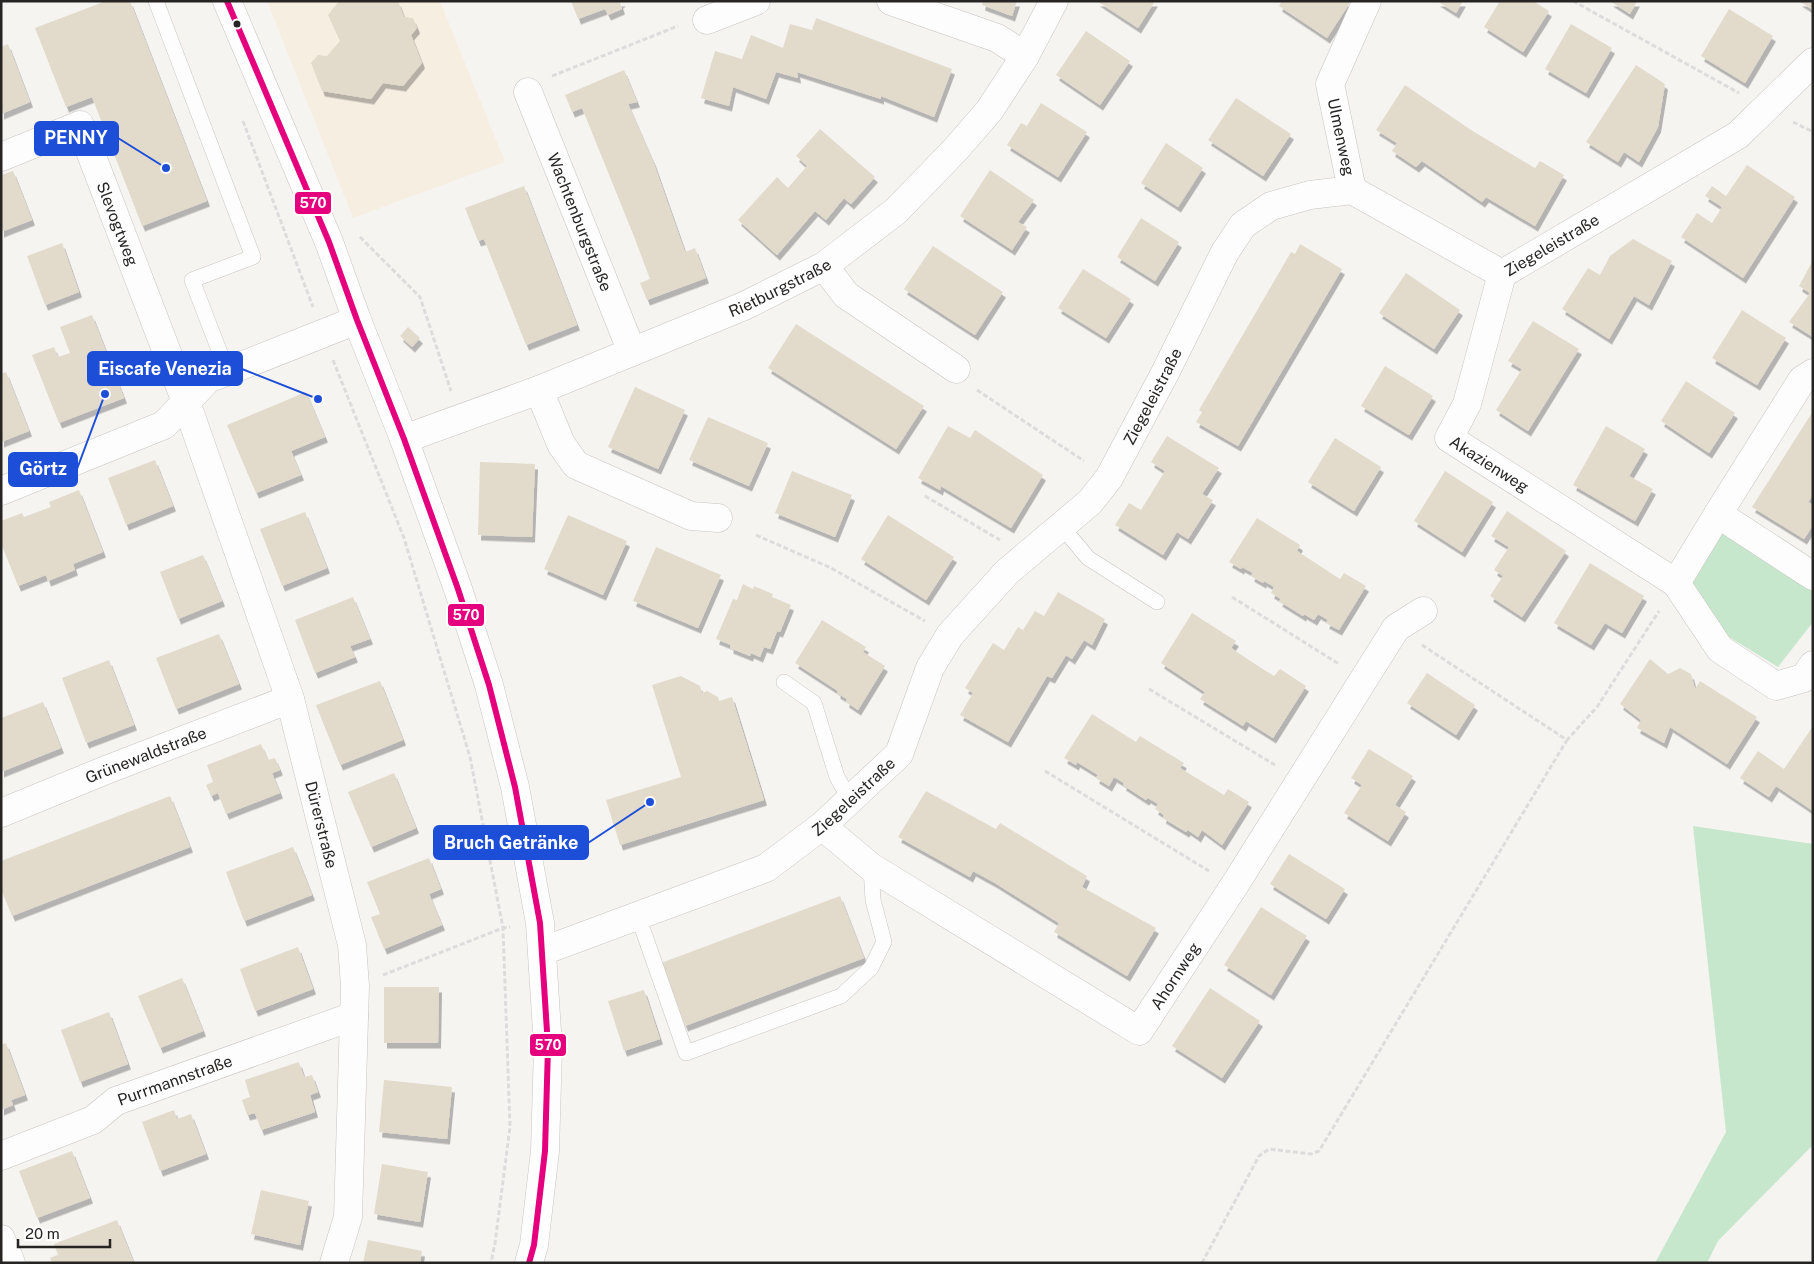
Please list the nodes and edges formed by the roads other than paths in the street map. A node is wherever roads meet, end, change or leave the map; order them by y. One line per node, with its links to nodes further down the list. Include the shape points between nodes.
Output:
1 (156, 1): 18 (lane, via 252,257 192,280)
2 (227, 1): 15 (street, via 329,242)
3 (756, 1): 7 (street)
4 (891, 1): 8 (street, via 997,38)
5 (1054, 1): 8 (street, Rietburgstraße)
6 (1368, 1): 12 (street, Ulmenweg, via 1330,84)
7 (707, 20)
8 (1025, 56): 13 (street, Rietburgstraße, via 989,110 955,150 896,211)
9 (1813, 62): 14 (street, Ziegeleistraße, via 1738,135)
10 (528, 92): 16 (street, Wachtenburgstraße)
11 (1, 157): 21 (street, Slevogtweg, via 80,125)
12 (1352, 190): 14 (street, Ziegeleistraße); 26 (street, Ziegeleistraße, via 1310,195 1271,206 1243,225 1225,252 1109,478 1090,502)
13 (824, 266): 16 (street, Rietburgstraße, via 744,306); 17 (street, via 846,295)
14 (1502, 274): 28 (street, Akazienweg, via 1467,404 1449,438)
15 (357, 320): 18 (street); 22 (street)
16 (632, 352): 20 (street, Rietburgstraße)
17 (956, 369)
18 (227, 371): 21 (street, via 208,379)
19 (1813, 372): 24 (street, via 1802,380)
20 (539, 390): 22 (street, Rietburgstraße); 25 (street, via 561,444 576,465 691,516)
21 (186, 402): 23 (street, via 164,425); 33 (street, Dürerstraße)
22 (404, 439): 39 (street, via 458,589 488,685 515,787)
23 (1, 491)
24 (1718, 514): 27 (street); 28 (street)
25 (718, 518)
26 (1062, 526): 29 (lane, via 1088,558); 34 (street, Ziegeleistraße, via 1007,572 950,635 930,668 899,754)
27 (1813, 576)
28 (1676, 583): 31 (street, Akazienweg, via 1720,649 1776,686 1804,678)
29 (1157, 602)
30 (1423, 611): 37 (street, Ahornweg, via 1396,628 1139,1031)
31 (1813, 665)
32 (784, 682): 34 (lane, via 814,703 836,776)
33 (290, 699): 35 (street, Grünewaldstraße); 40 (street, Dürerstraße, via 352,946)
34 (850, 800): 36 (street, Ziegeleistraße)
35 (1, 813)
36 (822, 826): 37 (street, Ahornweg); 38 (street, Ziegeleistraße, via 766,868)
37 (871, 867): 38 (lane, via 873,900 884,942 871,968 841,996 686,1053)
38 (638, 916): 39 (street, Ziegeleistraße)
39 (543, 951): 45 (street, via 548,1047 545,1152)
40 (354, 1016): 41 (street, Purrmannstraße, via 116,1101 92,1120); 44 (street, Dürerstraße, via 348,1217)
41 (1, 1156)
42 (1, 1239): 43 (street)
43 (11, 1263)
44 (334, 1263)
45 (529, 1263)

